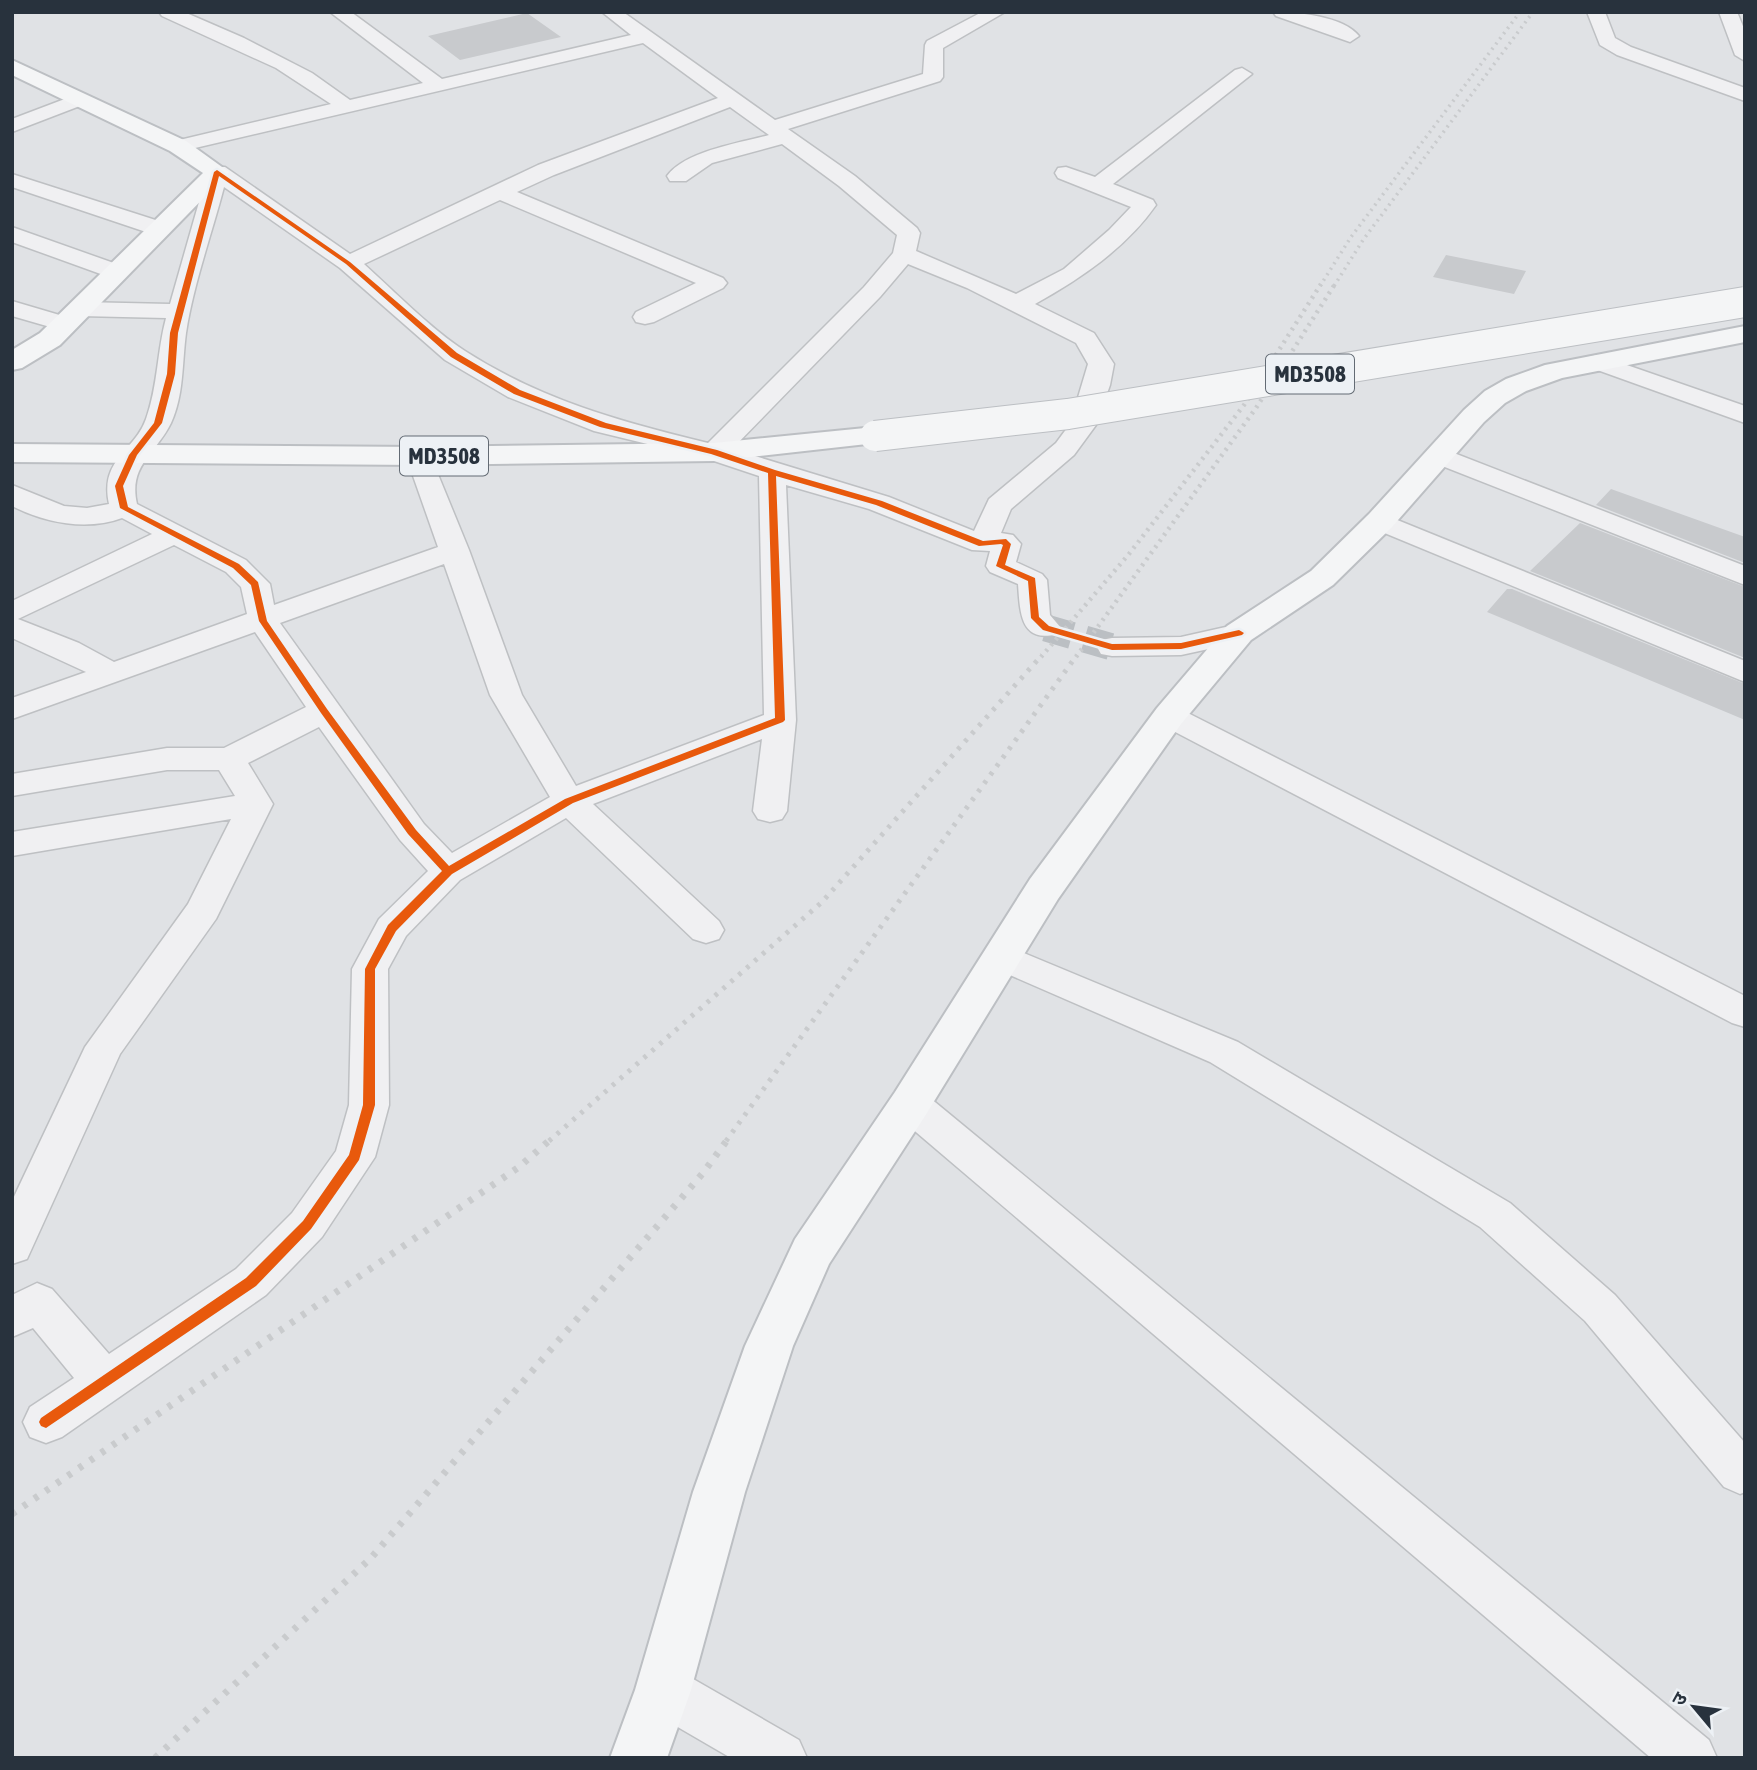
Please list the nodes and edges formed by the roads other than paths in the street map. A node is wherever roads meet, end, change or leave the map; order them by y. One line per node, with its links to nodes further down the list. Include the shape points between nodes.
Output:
1 (168, 12): 17 (street, via 238,42 324,88)
2 (339, 12): 13 (street)
3 (611, 12): 9 (street)
4 (996, 12): 19 (street, via 934,45 933,77)
5 (1282, 12): 8 (street)
6 (1596, 12): 14 (street, via 1607,41 1624,51)
7 (1728, 12): 10 (street)
8 (1350, 36)
9 (646, 37): 13 (street); 16 (street)
10 (1745, 55)
11 (12, 66): 15 (main road)
12 (1242, 74): 25 (street)
13 (437, 84): 17 (street)
14 (1745, 95)
15 (78, 100): 18 (street); 20 (main road)
16 (730, 100): 19 (street); 26 (street)
17 (345, 106): 20 (street)
18 (12, 126)
19 (777, 132): 23 (street, via 705,159); 29 (street, via 847,181 909,233)
20 (178, 146): 21 (main road)
21 (217, 172): 27 (main road); 30 (street); 35 (street)
22 (1066, 173): 25 (street)
23 (678, 176)
24 (12, 180): 27 (street)
25 (1098, 185): 33 (street, via 1145,205 1072,274)
26 (499, 192): 30 (street); 37 (street, via 715,283)
27 (160, 229): 31 (main road)
28 (12, 234): 31 (street)
29 (904, 254): 33 (street); 42 (street)
30 (348, 263): 42 (street, via 454,355 517,392 603,425)
31 (117, 272): 36 (main road)
32 (1745, 302): 42 (main road, MD3508, bridge, via 1068,414)
33 (1016, 304): 52 (street, via 1084,338 1101,364 1083,425 1065,449 999,505)
34 (12, 308): 36 (street)
35 (179, 311): 36 (street); 44 (street, via 171,374 158,423)
36 (72, 316): 39 (main road, via 50,339)
37 (645, 317)
38 (1745, 334): 40 (main road)
39 (12, 362)
40 (1598, 362): 41 (street); 46 (main road, via 1555,371 1495,397)
41 (1745, 415)
42 (714, 452): 45 (main road, MD3508); 47 (street)
43 (12, 453): 44 (main road, MD3508)
44 (132, 455): 45 (main road, MD3508); 49 (street, via 120,486)
45 (419, 456): 53 (street)
46 (1441, 456): 50 (main road); 54 (street)
47 (772, 472): 52 (street, via 879,503); 66 (street)
48 (12, 493): 49 (street, via 38,508 74,514 97,516)
49 (124, 508): 51 (street)
50 (1380, 521): 59 (main road, via 1322,578); 61 (street)
51 (172, 535): 55 (street); 56 (street, via 236,566 255,584)
52 (982, 544): 58 (street, via 1007,544 1000,566 1032,580 1035,618)
53 (455, 550): 56 (street); 69 (street, via 506,695)
54 (1745, 576)
55 (12, 612)
56 (263, 621): 62 (street); 64 (street)
57 (12, 627): 62 (street)
58 (1046, 628)
59 (1239, 632): 60 (street, via 1181,646); 65 (main road)
60 (1112, 647)
61 (1745, 672)
62 (114, 674): 63 (street)
63 (12, 709)
64 (324, 711): 67 (street); 73 (street, via 412,832)
65 (1169, 716): 75 (main road, via 1044,889); 76 (street)
66 (780, 720): 69 (street); 71 (street)
67 (229, 759): 68 (street, via 167,759); 70 (street)
68 (12, 785)
69 (569, 802): 73 (street); 74 (street)
70 (256, 804): 72 (street); 78 (street, via 203,910 104,1047)
71 (770, 811)
72 (12, 845)
73 (448, 871): 80 (street, via 392,928 370,969 369,1105 355,1157 306,1225 251,1282)
74 (706, 930)
75 (1002, 957): 77 (main road); 82 (street, via 1224,1052 1495,1215 1600,1308)
76 (1745, 1013)
77 (910, 1104): 83 (main road, via 811,1253 769,1346 719,1492); 86 (street)
78 (12, 1246)
79 (12, 1318): 80 (street, via 37,1303)
80 (105, 1381): 81 (street)
81 (46, 1422)
82 (1740, 1472)
83 (663, 1690): 84 (main road); 85 (street)
84 (638, 1758)
85 (781, 1758)
86 (1691, 1758)

